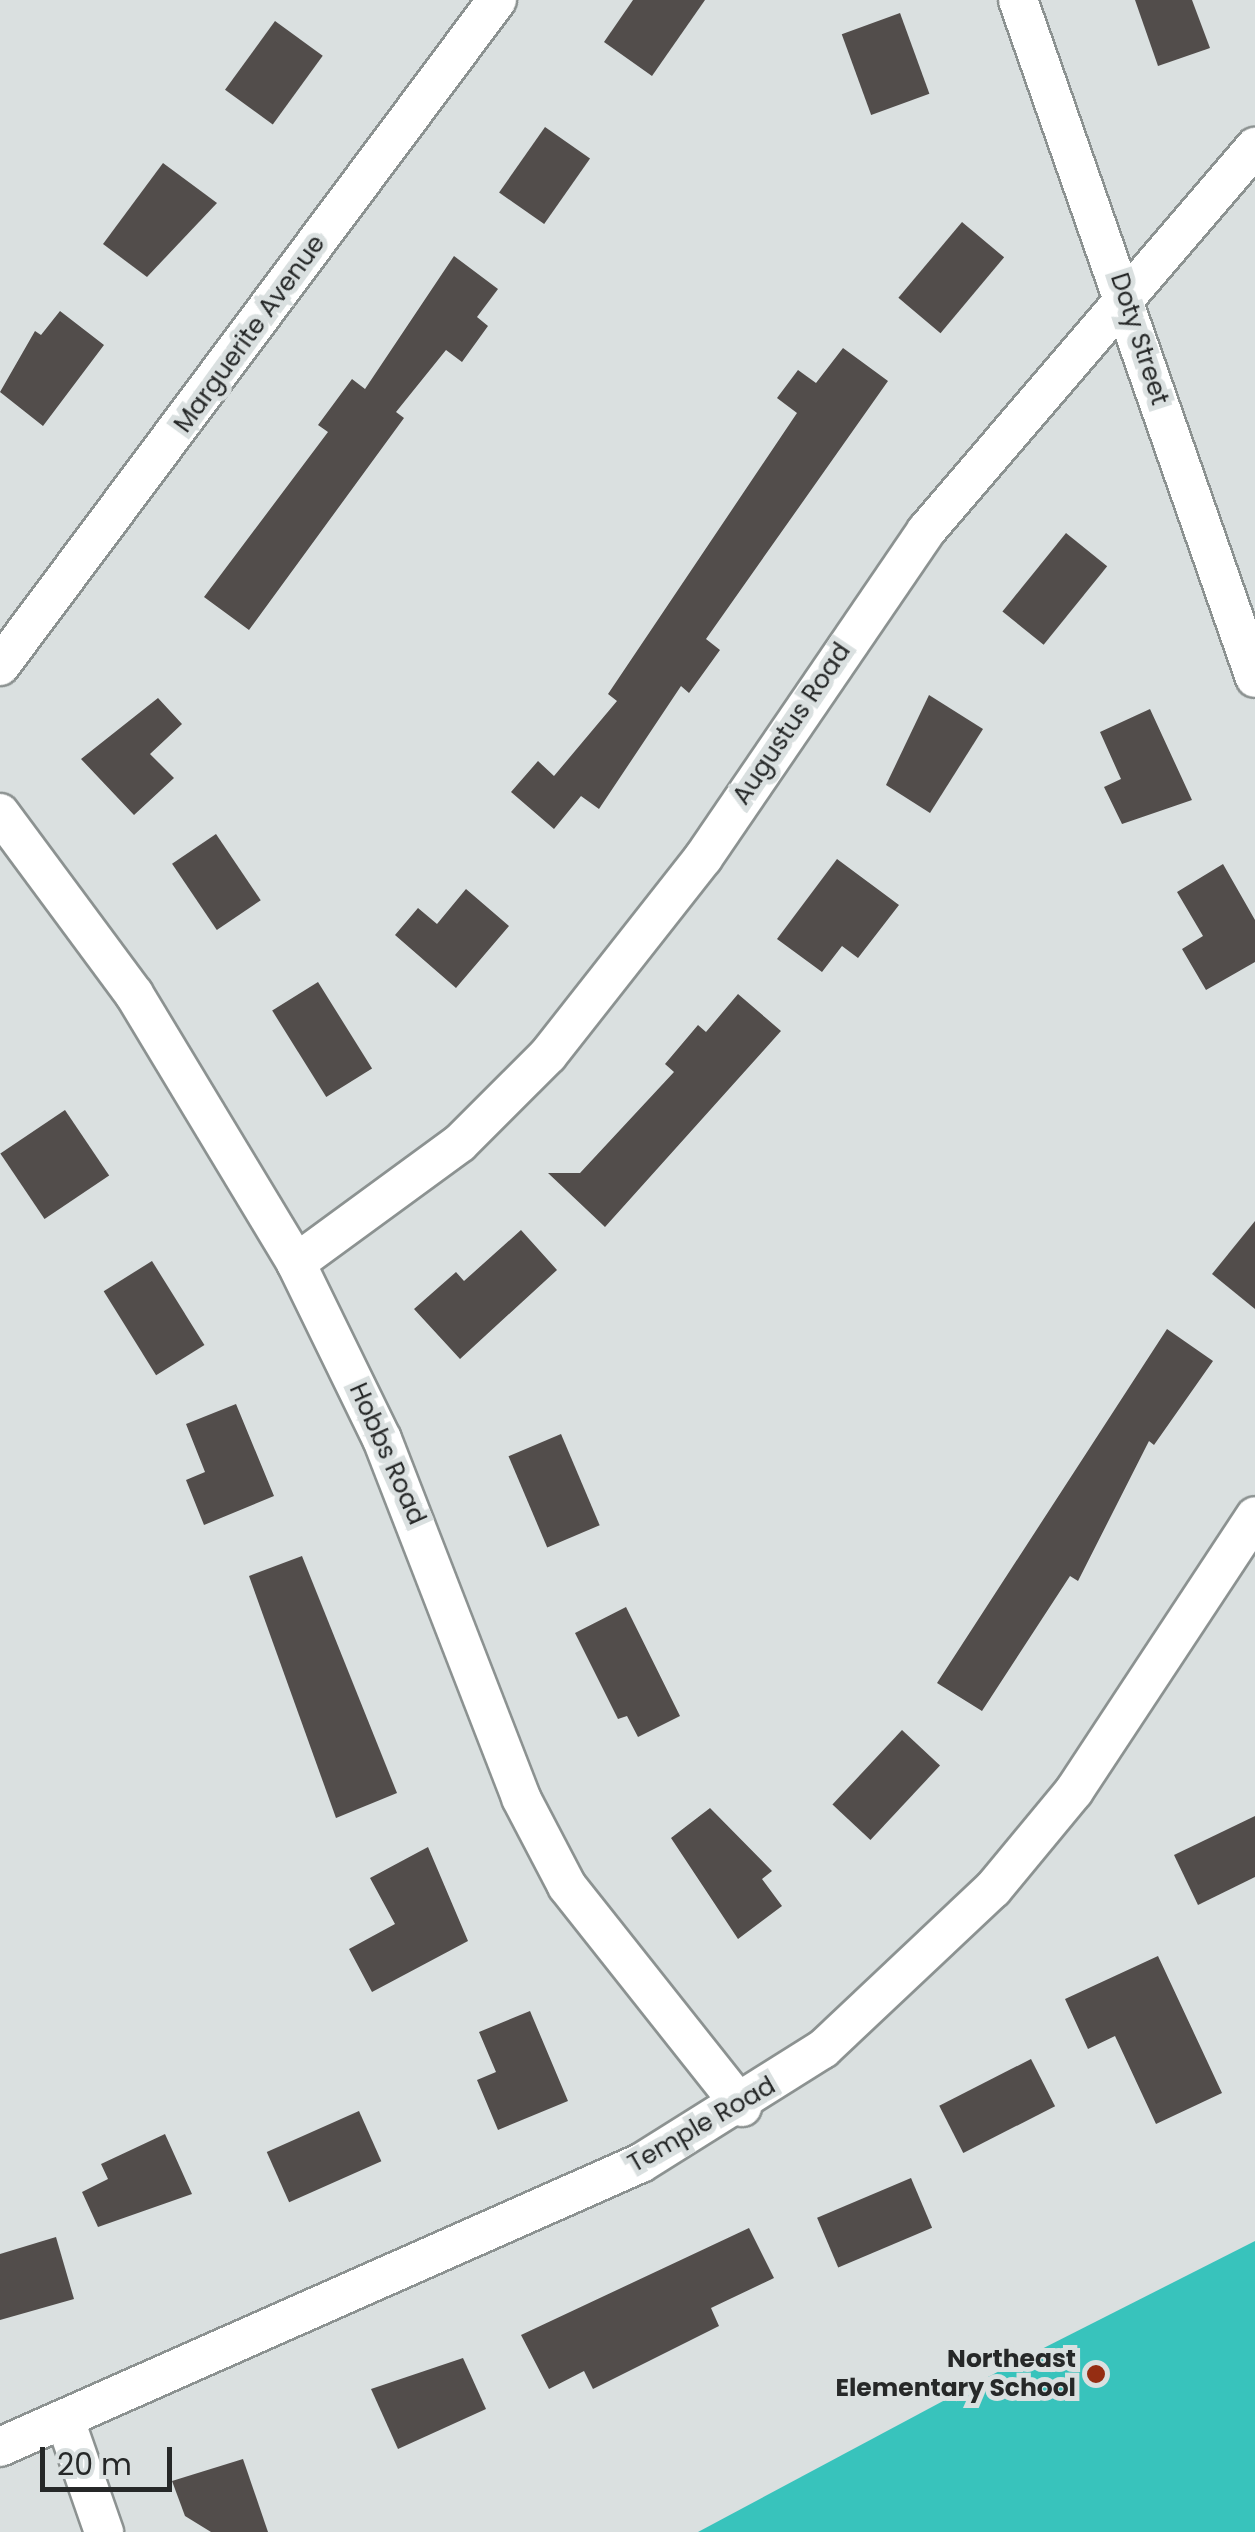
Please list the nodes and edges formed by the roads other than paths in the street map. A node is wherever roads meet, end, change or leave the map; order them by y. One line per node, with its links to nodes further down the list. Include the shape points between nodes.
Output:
1 (497, 0): 5 (street, Marguerite Avenue)
2 (1018, 0): 4 (street, Doty Street)
3 (1255, 147): 4 (street, Augustus Road)
4 (1125, 293): 6 (street, Doty Street); 8 (street, Augustus Road, via 926,531 703,858 548,1055 460,1143)
5 (0, 666)
6 (1255, 678)
7 (0, 812): 8 (street, Hobbs Road, via 134,994)
8 (296, 1263): 10 (street, Hobbs Road, via 382,1439 521,1798 566,1886)
9 (1255, 1516): 10 (street, Temple Road, via 1074,1791 993,1890 898,1987)
10 (742, 2107): 11 (street, Temple Road, via 625,2170)
11 (65, 2420): 12 (street, Temple Road); 13 (street)
12 (0, 2447)
13 (104, 2532)

